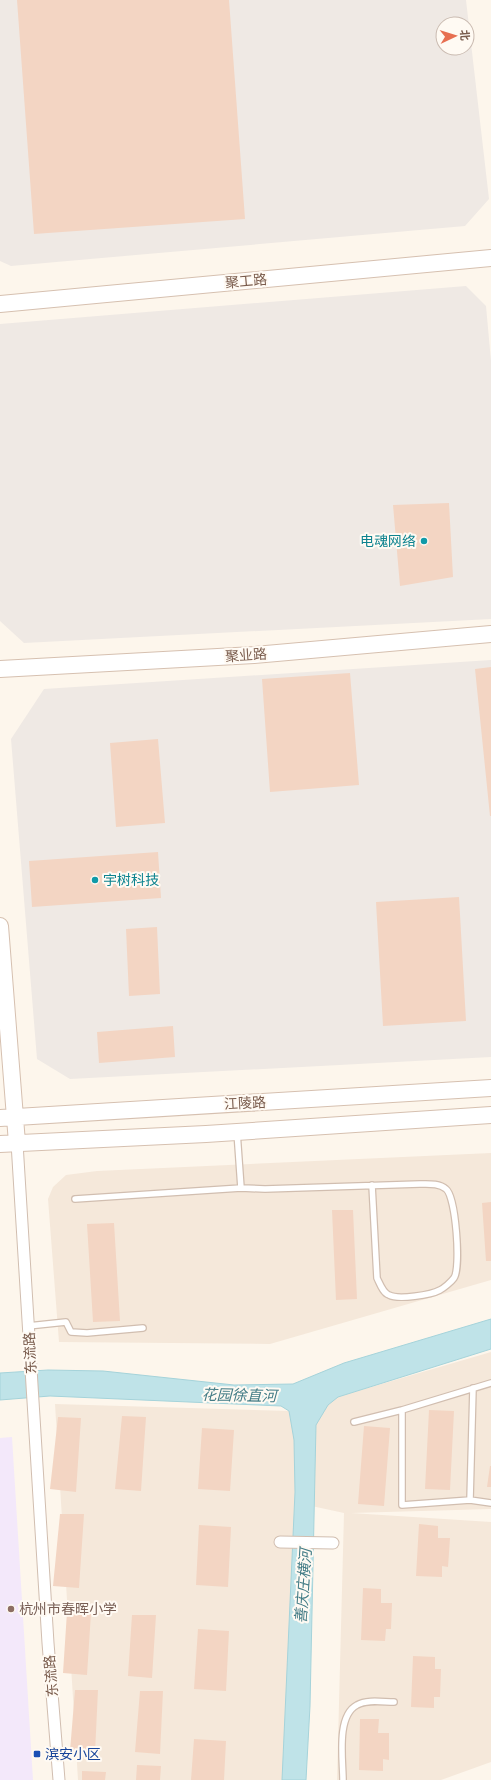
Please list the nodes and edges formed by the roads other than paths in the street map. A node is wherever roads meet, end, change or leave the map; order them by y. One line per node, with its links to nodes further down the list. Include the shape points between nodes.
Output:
1 (491, 258): 2 (street, 聚工路)
2 (0, 304)
3 (491, 634): 4 (street, 聚业路, via 254,655)
4 (0, 669)
5 (0, 926): 8 (street, 东流路)
6 (491, 1088): 8 (street, 江陵路)
7 (491, 1115): 9 (street, 江陵路)
8 (7, 1117): 10 (street, 东流路)
9 (237, 1132): 10 (street, 江陵路); 13 (lane)
10 (17, 1143): 11 (street, 江陵路); 15 (street, 东流路)
11 (0, 1144)
12 (372, 1186): 12 (lane, via 377,1278 381,1288 388,1295 402,1298 440,1290 454,1277 458,1267 453,1202 448,1190 440,1184); 13 (lane)
13 (241, 1188): 14 (lane)
14 (74, 1199)
15 (28, 1326): 16 (lane, via 66,1322 71,1332 87,1333); 26 (street, 东流路)
16 (143, 1328)
17 (491, 1383): 18 (lane)
18 (474, 1388): 19 (lane); 21 (lane)
19 (402, 1410): 20 (lane); 21 (lane, via 402,1505)
20 (354, 1422)
21 (470, 1500): 22 (lane)
22 (491, 1503)
23 (280, 1542): 24 (street)
24 (333, 1543)
25 (394, 1702): 27 (lane, via 365,1702 357,1705 348,1714 343,1731)
26 (59, 1780)
27 (343, 1780)

